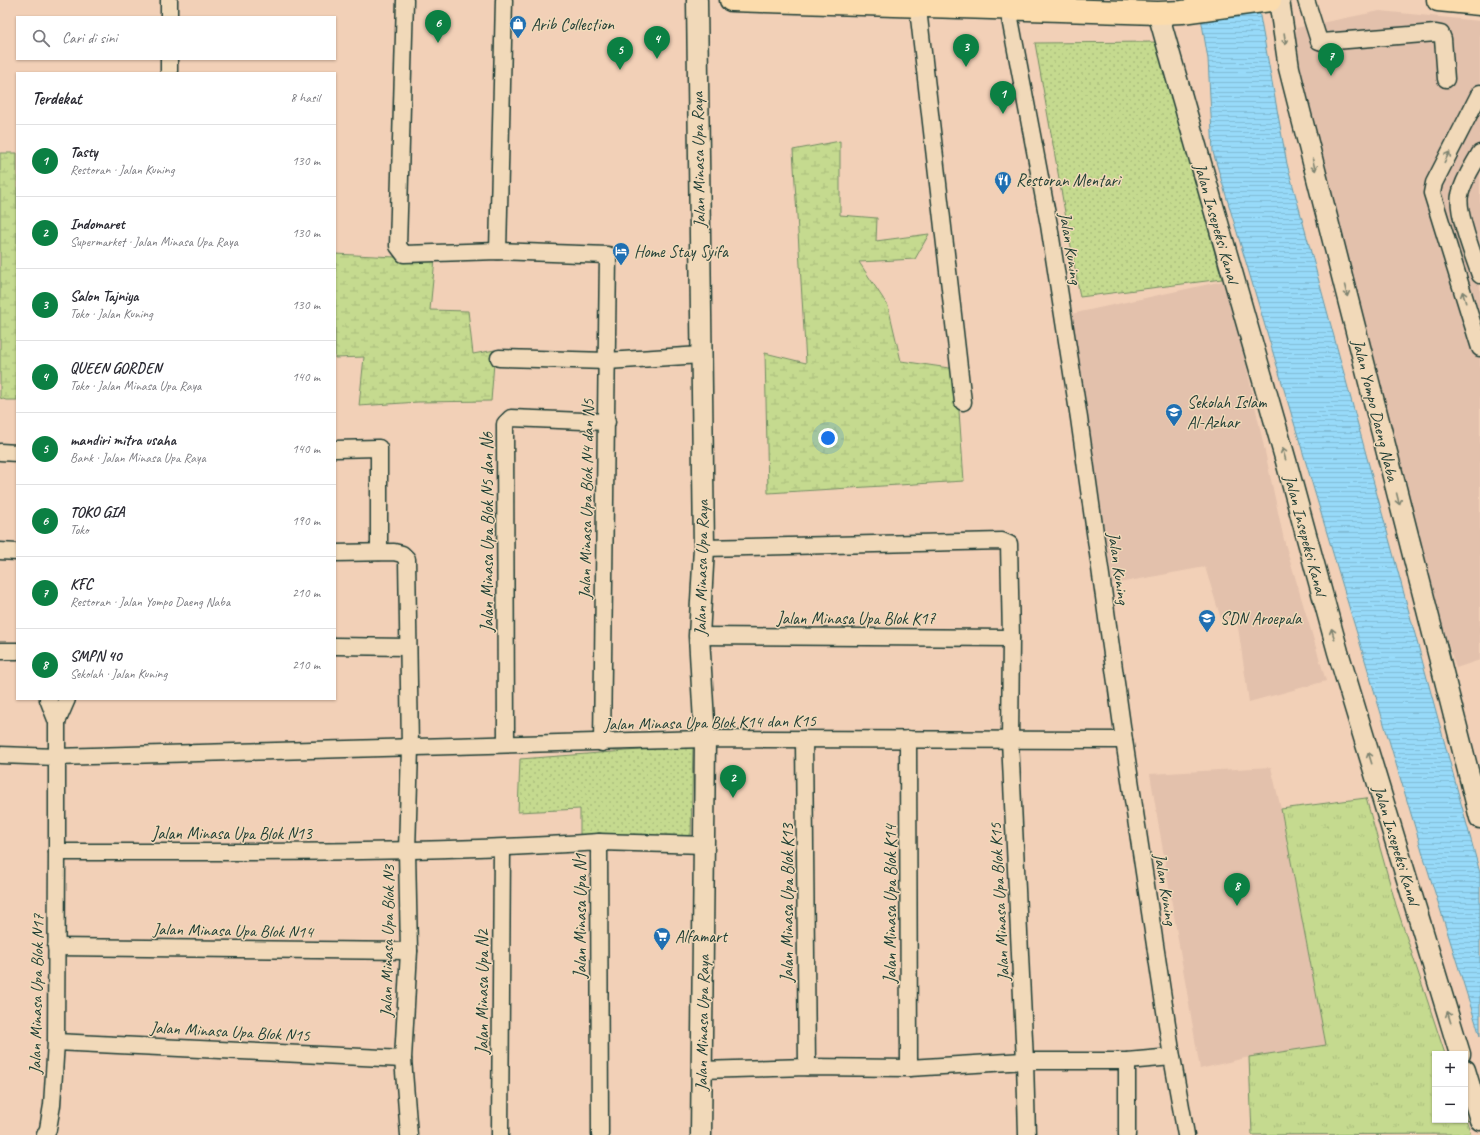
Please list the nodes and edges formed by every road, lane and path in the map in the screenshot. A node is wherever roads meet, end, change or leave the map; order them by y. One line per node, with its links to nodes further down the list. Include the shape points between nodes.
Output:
1 (169, 0): 14 (street)
2 (405, 0): 22 (street, via 398,246 404,254)
3 (504, 0): 22 (street)
4 (696, 0): 26 (street, Jalan Minasa Upa Raya)
5 (731, 0): 10 (main road)
6 (1269, 0): 13 (main road)
7 (1279, 0): 58 (street, Jalan Yompo Daeng Naba, one-way to 58, via 1289,68)
8 (1306, 0): 17 (street, via 1318,41 1441,34)
9 (1438, 0): 11 (main road)
10 (917, 2): 12 (main road); 29 (street)
11 (1480, 4)
12 (1008, 8): 13 (main road); 52 (street, Jalan Kuning, via 1049,225)
13 (1158, 13): 67 (street, Jalan Insepeksi Kanal, one-way to 13, via 1338,652)
14 (169, 16)
15 (169, 60): 16 (street)
16 (169, 72)
17 (1446, 79)
18 (1480, 94): 21 (street, one-way to 18, via 1432,192 1434,183)
19 (1480, 153): 20 (street, via 1460,195 1459,205)
20 (1470, 245): 21 (street); 23 (street)
21 (1449, 248): 24 (street, one-way to 21)
22 (498, 251): 28 (street, Jalan Minasa Upa Blok N4 dan N5, via 608,255)
23 (1480, 275)
24 (1476, 320): 25 (street)
25 (1480, 348)
26 (701, 355): 28 (street); 34 (street, Jalan Minasa Upa Raya)
27 (499, 358): 28 (street)
28 (607, 361): 30 (street, Jalan Minasa Upa Blok N4 dan N5)
29 (963, 402)
30 (607, 422): 53 (street, Jalan Minasa Upa Blok N4 dan N5); 54 (street, Jalan Minasa Upa Blok N5 dan N6, via 511,418 505,424)
31 (336, 449): 37 (street, via 378,448)
32 (0, 452): 33 (street)
33 (16, 453)
34 (704, 548): 39 (street, Jalan Minasa Upa Raya); 40 (street, Jalan Minasa Upa Blok K15, via 1006,541 1009,547)
35 (0, 551): 36 (street)
36 (16, 552)
37 (379, 552): 38 (street); 42 (street, Jalan Minasa Upa Blok N3, via 398,552 407,559)
38 (336, 553)
39 (700, 636): 40 (street, Jalan Minasa Upa Blok K17); 48 (street, Jalan Minasa Upa Raya)
40 (1011, 638): 51 (street, Jalan Minasa Upa Blok K15)
41 (336, 646): 42 (street)
42 (407, 647): 55 (street, Jalan Minasa Upa Blok N3)
43 (0, 651): 44 (street)
44 (16, 651)
45 (48, 700): 47 (street)
46 (67, 700): 47 (street)
47 (57, 722): 57 (street, Jalan Minasa Upa Blok N17)
48 (705, 739): 49 (street, Jalan Minasa Upa Blok K14 dan K15); 53 (street, Jalan Minasa Upa Blok K14 dan K15); 60 (street, Jalan Minasa Upa Raya)
49 (804, 739): 50 (street, Jalan Minasa Upa Blok K14 dan K15); 72 (street, Jalan Minasa Upa Blok K13)
50 (908, 739): 51 (street, Jalan Minasa Upa Blok K14 dan K15); 73 (street, Jalan Minasa Upa Blok K14)
51 (1010, 740): 52 (street, Jalan Minasa Upa Blok K14 dan K15); 70 (street, Jalan Minasa Upa Blok K15)
52 (1124, 740): 68 (street, Jalan Kuning)
53 (602, 743): 54 (street, Jalan Minasa Upa Blok K14 dan K15)
54 (506, 744): 55 (street, Jalan Minasa Upa Blok K14 dan K15)
55 (410, 748): 57 (street, Jalan Minasa Upa Blok K14 dan K15); 63 (street, Jalan Minasa Upa Blok N3)
56 (0, 755): 57 (street, Jalan Minasa Upa Blok K14 dan K15)
57 (56, 757): 62 (street, Jalan Minasa Upa Blok N17)
58 (1480, 818)
59 (599, 842): 60 (street); 61 (street, Jalan Minasa Upa N1); 80 (street, Jalan Minasa Upa N1)
60 (705, 844): 74 (street, Jalan Minasa Upa Raya)
61 (502, 848): 63 (street, Jalan Minasa Upa N1); 79 (street, Jalan Minasa Upa N2)
62 (57, 852): 63 (street, Jalan Minasa Upa Blok N13); 64 (street, Jalan Minasa Upa Blok N17)
63 (407, 852): 65 (street, Jalan Minasa Upa Blok N3)
64 (56, 947): 65 (street, Jalan Minasa Upa Blok N14); 66 (street, Jalan Minasa Upa Blok N17)
65 (409, 952): 69 (street, Jalan Minasa Upa Blok N3)
66 (56, 1042): 69 (street, Jalan Minasa Upa Blok N15); 77 (street, Jalan Minasa Upa Blok N17, via 52,1105)
67 (1459, 1051)
68 (1172, 1057): 71 (street); 84 (street, Jalan Kuning)
69 (403, 1059): 78 (street, Jalan Minasa Upa Blok N3)
70 (1025, 1061): 71 (street); 73 (street); 82 (street, Jalan Minasa Upa Blok K15)
71 (1127, 1061): 83 (street)
72 (807, 1067): 73 (street); 74 (street)
73 (909, 1068)
74 (701, 1070): 81 (street, Jalan Minasa Upa Raya)
75 (1468, 1080): 76 (street)
76 (1480, 1120)
77 (45, 1135)
78 (408, 1135)
79 (500, 1135)
80 (600, 1135)
81 (701, 1135)
82 (1026, 1135)
83 (1127, 1135)
84 (1186, 1135)

